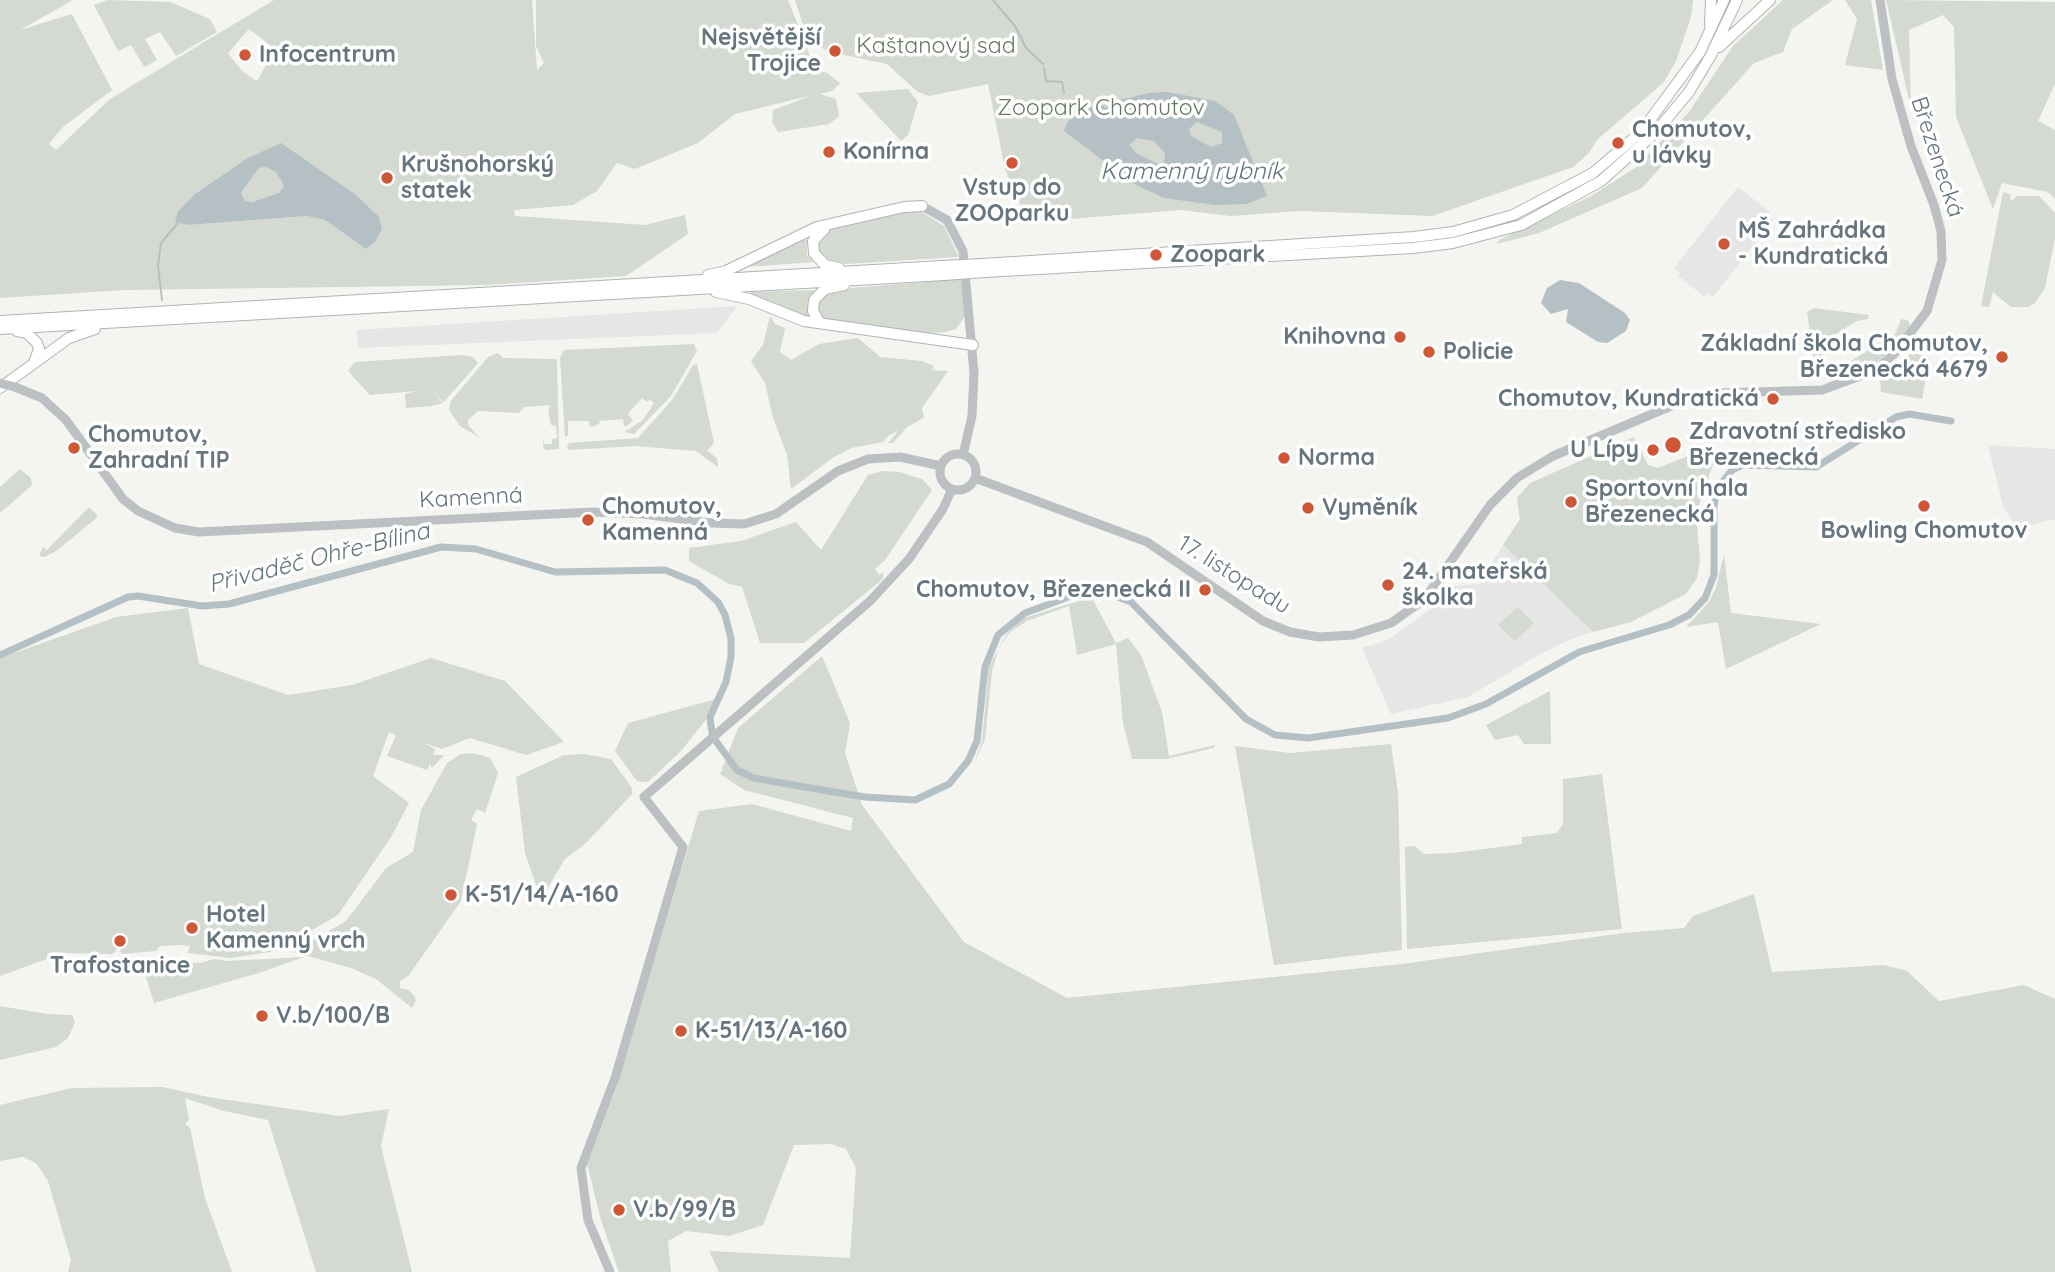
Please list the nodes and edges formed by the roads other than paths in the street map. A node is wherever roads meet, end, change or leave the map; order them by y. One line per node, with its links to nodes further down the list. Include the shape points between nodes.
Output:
1 (1711, 0): 6 (highway)
2 (1724, 0): 6 (highway)
3 (1737, 0): 7 (highway)
4 (1770, 0): 7 (highway)
5 (1880, 0): 25 (street, Březenecká, via 1892,79 1941,231 1938,276 1927,311 1910,335 1874,371 1841,385 1796,393 1753,391 1690,398 1553,456)
6 (1709, 34): 10 (highway, via 1662,107 1622,150 1539,204 1487,223 1414,237)
7 (1710, 57): 10 (highway, via 1670,116 1610,174 1551,211 1492,234 1413,248)
8 (922, 206): 9 (highway); 18 (street, via 947,220 959,239)
9 (837, 223): 12 (highway, via 816,235 814,253 825,265); 14 (highway, via 803,232 726,271)
10 (984, 268): 11 (highway, bridge)
11 (943, 270): 12 (highway); 13 (highway)
12 (855, 271): 14 (highway)
13 (872, 278): 14 (highway); 15 (highway, via 825,289 814,300 813,311)
14 (685, 285): 15 (highway, via 749,299); 16 (highway); 17 (highway)
15 (820, 323): 18 (highway)
16 (118, 324): 17 (highway); 19 (highway, via 79,333)
17 (1, 326): 19 (highway, via 34,339 39,349)
18 (973, 345): 21 (street, via 972,416)
19 (34, 363): 20 (highway)
20 (0, 386): 22 (street, Kamenná, bridge, via 42,398 66,420 123,499 158,522 200,531 593,512 744,524 776,514 838,471 867,459 900,457)
21 (963, 455): 22 (street, via 947,458); 23 (street, via 975,467)
22 (941, 466): 24 (street, via 941,477)
23 (975, 478): 24 (street, via 963,489); 25 (street, 17. listopadu, via 1139,539 1263,621 1290,632 1319,636 1371,631 1418,604)
24 (952, 489): 26 (street, via 923,539 892,579 644,797 683,847 615,1078 581,1168 588,1220)
25 (1505, 489)
26 (610, 1272)

